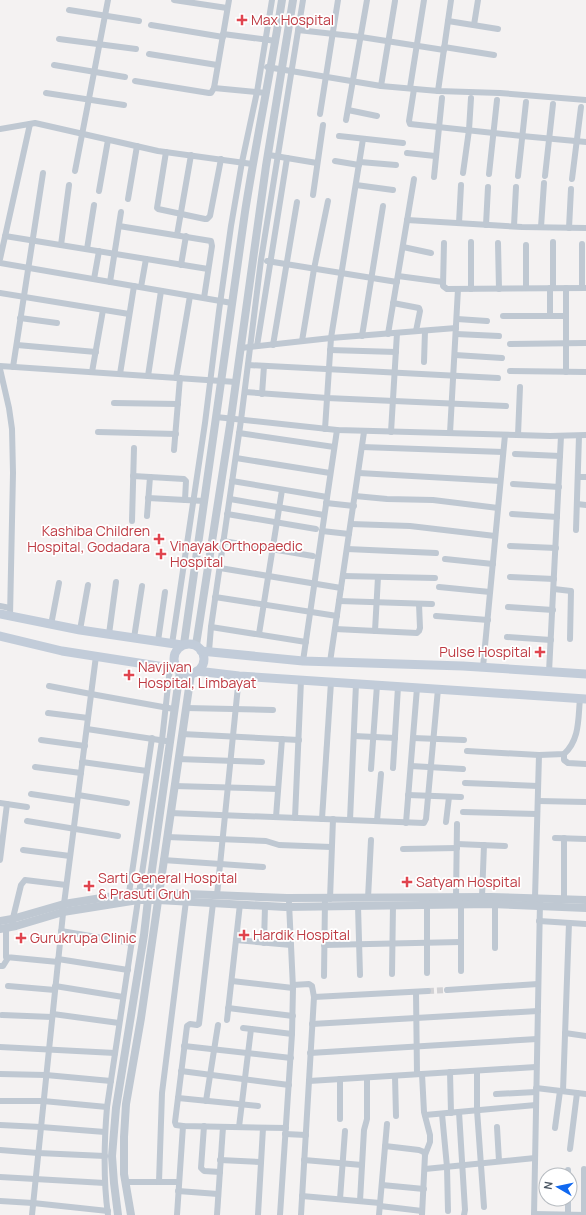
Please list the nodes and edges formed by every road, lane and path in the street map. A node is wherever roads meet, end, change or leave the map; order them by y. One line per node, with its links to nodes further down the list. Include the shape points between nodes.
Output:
1 (108, 0): 16 (street)
2 (174, 0): 14 (street)
3 (229, 0): 14 (street)
4 (272, 0): 27 (street)
5 (282, 0): 28 (street)
6 (293, 0): 40 (street)
7 (303, 0): 21 (street)
8 (338, 0): 23 (street)
9 (367, 0): 25 (street)
10 (424, 0): 31 (street)
11 (451, 0): 17 (street)
12 (478, 0): 20 (street)
13 (395, 1): 29 (street)
14 (227, 8): 24 (street)
15 (69, 10): 16 (street)
16 (104, 16): 18 (street); 30 (street)
17 (448, 20): 20 (street); 32 (street)
18 (138, 21)
19 (151, 25): 24 (street)
20 (474, 25): 22 (street)
21 (298, 30): 23 (street); 41 (street)
22 (498, 30)
23 (333, 34): 25 (street); 44 (street)
24 (223, 36): 27 (street); 37 (street)
25 (361, 37): 29 (street); 46 (street)
26 (59, 39): 30 (street)
27 (265, 40): 28 (street); 38 (street)
28 (276, 41): 39 (street)
29 (389, 41): 31 (street); 47 (street)
30 (99, 44): 33 (street); 42 (street)
31 (416, 46): 32 (street); 49 (street)
32 (444, 48): 35 (street); 50 (street)
33 (136, 49)
34 (149, 54): 37 (street)
35 (494, 55)
36 (54, 65): 42 (street)
37 (217, 65): 48 (street)
38 (261, 66): 39 (street); 51 (street)
39 (271, 68): 40 (street); 53 (street)
40 (281, 69): 41 (street); 86 (street)
41 (291, 71): 44 (street); 87 (street)
42 (94, 72): 43 (street); 56 (street)
43 (125, 77)
44 (326, 77): 46 (street); 64 (street)
45 (135, 80): 48 (street, via 208,93)
46 (353, 81): 47 (street); 63 (street)
47 (381, 86): 49 (street)
48 (214, 88): 51 (street)
49 (412, 88): 50 (street); 69 (street, via 410,122)
50 (438, 91): 58 (street)
51 (257, 92): 53 (street); 92 (street)
52 (46, 93): 56 (street)
53 (266, 93): 95 (street)
54 (442, 98): 69 (street)
55 (471, 98): 71 (street)
56 (88, 99): 61 (street); 73 (street)
57 (497, 100): 72 (street)
58 (586, 100)
59 (526, 102): 75 (street)
60 (553, 104): 77 (street)
61 (124, 105)
62 (581, 108): 79 (street)
63 (348, 110): 65 (street); 66 (street)
64 (320, 114)
65 (377, 116)
66 (346, 120)
67 (30, 124): 70 (street); 73 (street); 132 (street)
68 (323, 125): 93 (street)
69 (439, 128): 71 (street); 88 (street)
70 (0, 129)
71 (469, 130): 72 (street); 99 (street)
72 (494, 133): 75 (street); 100 (street)
73 (81, 134): 78 (street); 97 (street)
74 (339, 136): 76 (street)
75 (522, 136): 77 (street); 101 (street)
76 (363, 139): 81 (street); 94 (street)
77 (550, 139): 79 (street); 102 (street)
78 (108, 140): 82 (street); 114 (street)
79 (576, 141): 80 (street); 104 (street)
80 (586, 142)
81 (403, 144)
82 (136, 146): 83 (street); 116 (street)
83 (166, 152): 85 (street); 122 (street, via 157,208)
84 (407, 153): 88 (street)
85 (191, 155): 90 (street); 122 (street)
86 (269, 155): 87 (street); 149 (street)
87 (277, 156): 89 (street); 149 (street)
88 (435, 156): 103 (street)
89 (287, 158): 93 (street); 150 (street)
90 (221, 159): 92 (street); 122 (street, via 209,218)
91 (335, 161): 94 (street)
92 (242, 162): 95 (street); 177 (street)
93 (317, 162): 115 (street)
94 (359, 163): 96 (street); 107 (street)
95 (252, 164): 178 (street)
96 (396, 165)
97 (74, 171)
98 (43, 173): 134 (street)
99 (463, 173)
100 (489, 174)
101 (518, 176)
102 (546, 176)
103 (434, 177)
104 (572, 178)
105 (414, 179): 123 (street)
106 (544, 183): 128 (street)
107 (356, 184): 113 (street); 157 (street)
108 (69, 185): 140 (street)
109 (461, 185): 124 (street)
110 (488, 187): 125 (street)
111 (516, 187): 127 (street)
112 (571, 189): 129 (street)
113 (393, 190)
114 (99, 191)
115 (313, 195)
116 (128, 199)
117 (328, 201): 155 (street)
118 (297, 202): 152 (street)
119 (94, 205): 143 (street)
120 (382, 206): 158 (street)
121 (121, 212): 126 (street)
122 (180, 214): 131 (street)
123 (407, 220): 124 (street); 142 (street)
124 (459, 223): 125 (street)
125 (486, 225): 127 (street)
126 (119, 226): 131 (street); 146 (street)
127 (514, 226): 128 (street)
128 (541, 227): 129 (street)
129 (569, 228): 130 (street)
130 (586, 228)
131 (177, 234): 133 (street)
132 (5, 236): 134 (street); 147 (street)
133 (186, 236): 153 (street); 156 (street, via 211,241)
134 (32, 240): 140 (street); 154 (street)
135 (471, 242): 170 (street)
136 (553, 242): 166 (street)
137 (444, 243): 162 (street)
138 (498, 243): 171 (street)
139 (582, 244): 168 (street)
140 (61, 245): 143 (street)
141 (526, 245): 165 (street)
142 (403, 247): 145 (street); 160 (street)
143 (87, 249): 144 (street)
144 (99, 251): 146 (street); 159 (street)
145 (431, 252)
146 (114, 254): 148 (street); 161 (street)
147 (0, 259)
148 (146, 259): 153 (street); 164 (street)
149 (258, 259): 150 (street); 203 (street)
150 (270, 261): 152 (street); 203 (street)
151 (0, 263): 154 (street)
152 (287, 264): 155 (street); 202 (street)
153 (181, 265): 156 (street)
154 (28, 268): 159 (street); 175 (street)
155 (314, 268): 157 (street); 197 (street)
156 (208, 269): 176 (street)
157 (341, 273): 158 (street); 196 (street)
158 (370, 278): 160 (street); 194 (street)
159 (94, 279): 161 (street)
160 (398, 279): 162 (street); 179 (street)
161 (110, 282): 163 (street)
162 (443, 282): 169 (street, via 445,288)
163 (134, 286): 164 (street); 181 (street)
164 (141, 287): 172 (street)
165 (526, 288): 166 (street); 171 (street)
166 (551, 288): 167 (street); 183 (street)
167 (566, 288): 168 (street); 184 (street)
168 (584, 288)
169 (458, 289): 170 (street); 186 (street)
170 (471, 289): 171 (street)
171 (499, 289)
172 (161, 291): 174 (street); 222 (street)
173 (0, 293): 175 (street)
174 (190, 296): 176 (street); 223 (street)
175 (24, 297): 180 (street); 185 (street)
176 (204, 298): 177 (street)
177 (220, 301): 178 (street); 225 (street)
178 (232, 303): 226 (street)
179 (393, 303): 191 (street, via 419,308); 193 (street)
180 (103, 310): 181 (street); 205 (street)
181 (129, 314): 220 (street)
182 (503, 316): 183 (street)
183 (550, 316): 184 (street)
184 (566, 316): 198 (street)
185 (20, 318): 188 (street); 201 (street)
186 (457, 319): 187 (street); 190 (street)
187 (486, 320)
188 (57, 323)
189 (425, 331): 190 (street); 191 (street); 209 (street)
190 (456, 331): 195 (street); 207 (street)
191 (416, 332): 192 (street)
192 (397, 333): 193 (street); 206 (street)
193 (388, 334): 194 (street)
194 (362, 336): 196 (street)
195 (499, 336)
196 (331, 338): 197 (street); 204 (street)
197 (302, 341): 202 (street)
198 (566, 343): 199 (street); 200 (street); 217 (street)
199 (586, 343)
200 (510, 344)
201 (16, 345): 205 (street); 213 (street)
202 (273, 345): 203 (street)
203 (249, 347): 210 (street); 227 (street)
204 (330, 350): 206 (street); 214 (street)
205 (96, 352): 216 (street)
206 (396, 352): 219 (street)
207 (455, 355): 208 (street); 221 (street)
208 (502, 358)
209 (424, 362)
210 (248, 365): 211 (street); 229 (street)
211 (264, 366): 214 (street); 230 (street)
212 (0, 367): 213 (street); 332 (street, via 12,429)
213 (13, 367): 216 (street)
214 (329, 370): 219 (street); 231 (street)
215 (510, 371): 217 (street)
216 (92, 372): 220 (street)
217 (566, 372): 218 (street)
218 (586, 372)
219 (395, 373): 221 (street); 232 (street)
220 (120, 374): 222 (street)
221 (454, 375): 224 (street); 235 (street)
222 (148, 376): 223 (street)
223 (178, 378): 225 (street); 234 (street)
224 (498, 378)
225 (210, 380): 226 (street); 276 (street)
226 (221, 381): 227 (street); 237 (street)
227 (236, 382): 238 (street)
228 (520, 387): 249 (street)
229 (245, 392): 230 (street); 239 (street)
230 (262, 394): 231 (street)
231 (327, 398): 232 (street); 240 (street)
232 (393, 401): 235 (street); 244 (street)
233 (114, 403): 234 (street)
234 (178, 404): 247 (street)
235 (452, 404): 236 (street); 246 (street)
236 (506, 406)
237 (216, 417): 238 (street); 278 (street)
238 (231, 418): 239 (street); 353 (street)
239 (241, 420): 240 (street); 245 (street)
240 (325, 429): 241 (street)
241 (337, 430): 243 (street); 253 (street)
242 (98, 432): 247 (street)
243 (364, 432): 244 (street); 254 (street)
244 (390, 432): 246 (street)
245 (239, 433): 253 (street); 260 (street)
246 (450, 433): 248 (street)
247 (176, 434): 256 (street)
248 (505, 435): 249 (street); 257 (street)
249 (518, 435): 251 (street)
250 (586, 435): 252 (street)
251 (562, 436): 252 (street); 259 (street)
252 (579, 436): 265 (street)
253 (334, 447): 261 (street)
254 (362, 447): 257 (street); 262 (street)
255 (134, 448): 263 (street)
256 (174, 450)
257 (503, 452): 268 (street)
258 (515, 454): 259 (street)
259 (560, 456): 270 (street)
260 (236, 458): 261 (street); 267 (street)
261 (330, 473): 277 (street)
262 (358, 473): 268 (street); 272 (street)
263 (133, 476): 264 (street); 289 (street)
264 (150, 476): 273 (street); 275 (street, via 184,479)
265 (578, 477): 266 (street); 279 (street)
266 (586, 477)
267 (232, 481): 271 (street); 274 (street)
268 (500, 481): 283 (street)
269 (513, 484): 270 (street)
270 (559, 486): 288 (street)
271 (282, 490): 277 (street); 282 (street)
272 (355, 496): 281 (street); 283 (street, via 433,500)
273 (148, 498): 275 (street); 287 (street)
274 (230, 499): 282 (street); 284 (street)
275 (185, 500): 276 (street)
276 (194, 500): 278 (street); 351 (street)
277 (327, 500): 281 (street); 286 (street)
278 (204, 501): 352 (street)
279 (577, 504): 280 (street); 293 (street)
280 (586, 505)
281 (354, 506): 291 (street)
282 (280, 507): 286 (street); 290 (street)
283 (498, 508): 295 (street)
284 (227, 514): 290 (street); 296 (street)
285 (512, 514): 288 (street)
286 (324, 515): 292 (street)
287 (147, 516)
288 (557, 517): 298 (street)
289 (132, 521)
290 (277, 523): 292 (street); 299 (street)
291 (351, 524): 294 (street); 295 (street, via 410,526)
292 (319, 530): 294 (street); 314 (street)
293 (576, 530)
294 (350, 534): 300 (street)
295 (495, 536): 304 (street)
296 (223, 541): 299 (street); 305 (street)
297 (510, 546): 298 (street)
298 (556, 548): 311 (street)
299 (273, 549): 302 (street); 306 (street)
300 (347, 549): 301 (street); 307 (street)
301 (436, 553)
302 (313, 556)
303 (445, 559): 304 (street)
304 (493, 564): 321 (street)
305 (220, 568): 306 (street); 322 (street)
306 (269, 576): 314 (street); 325 (street)
307 (343, 576): 308 (street); 318 (street)
308 (378, 577): 310 (street); 324 (street)
309 (510, 577): 311 (street)
310 (435, 578)
311 (554, 579): 319 (street)
312 (116, 582): 342 (street)
313 (59, 583): 337 (street)
314 (314, 583): 318 (street); 331 (street)
315 (88, 585): 340 (street)
316 (142, 586): 346 (street)
317 (439, 587): 321 (street)
318 (341, 588): 323 (street)
319 (554, 589): 330 (street); 347 (street, via 571,591)
320 (166, 592): 349 (street)
321 (490, 592): 336 (street)
322 (215, 597): 325 (street); 338 (street)
323 (339, 601): 324 (street); 334 (street)
324 (377, 602): 326 (street); 341 (street)
325 (264, 604): 331 (street); 343 (street)
326 (419, 604): 327 (street); 341 (street, via 420,628 417,633)
327 (432, 604)
328 (0, 606): 332 (street)
329 (508, 607): 330 (street)
330 (553, 610): 348 (street)
331 (310, 612): 334 (street); 350 (street)
332 (10, 613): 333 (main road); 337 (main road)
333 (0, 614)
334 (337, 616): 339 (street)
335 (436, 616): 336 (street)
336 (488, 620): 357 (street)
337 (51, 625): 340 (main road)
338 (211, 627): 343 (street); 353 (street)
339 (335, 629): 341 (street); 356 (street)
340 (80, 630): 342 (main road)
341 (375, 631)
342 (108, 634): 346 (main road)
343 (259, 634): 350 (street)
344 (0, 636): 354 (main road, via 62,651)
345 (507, 637): 348 (street)
346 (134, 638): 349 (main road)
347 (570, 639)
348 (551, 640): 360 (street)
349 (158, 642): 351 (main road)
350 (306, 642): 355 (street)
351 (172, 644): 352 (main road)
352 (183, 645): 353 (main road, via 191,644); 358 (main road, via 177,649 174,656)
353 (202, 649): 355 (main road); 359 (main road, via 204,660)
354 (96, 656): 358 (main road); 371 (street)
355 (303, 661): 356 (main road)
356 (330, 662): 357 (main road)
357 (483, 667): 360 (main road)
358 (176, 669): 359 (main road, via 186,674); 373 (street); 375 (street)
359 (194, 672): 362 (main road); 374 (street)
360 (549, 672): 361 (main road)
361 (586, 674)
362 (239, 676): 363 (main road); 376 (street)
363 (301, 680): 364 (main road); 391 (street)
364 (331, 682): 365 (main road); 435 (street)
365 (356, 684): 366 (main road); 383 (street)
366 (377, 685): 368 (main road); 384 (street)
367 (49, 686): 371 (street)
368 (398, 686): 369 (main road); 386 (street)
369 (417, 688): 370 (main road); 387 (street)
370 (438, 689): 372 (main road); 389 (street)
371 (91, 694): 373 (street); 379 (street)
372 (583, 699): 396 (street, via 577,731)
373 (166, 707): 375 (street); 393 (street)
374 (186, 708): 376 (street); 381 (street)
375 (174, 709): 393 (street)
376 (236, 710): 377 (street); 382 (street)
377 (273, 710)
378 (48, 713): 379 (street)
379 (88, 718): 380 (street)
380 (87, 729): 385 (street); 394 (street)
381 (182, 734): 382 (street); 398 (street)
382 (233, 736): 388 (street); 399 (street)
383 (354, 736): 384 (street); 437 (street)
384 (374, 737): 386 (street); 407 (street)
385 (152, 738): 393 (street); 409 (street)
386 (395, 738): 406 (street)
387 (413, 738): 389 (street); 403 (street)
388 (282, 739): 391 (street); 416 (street)
389 (434, 739): 392 (street); 405 (street)
390 (41, 740): 394 (street)
391 (298, 740): 434 (street)
392 (464, 740)
393 (166, 741): 466 (street); 467 (street)
394 (84, 746): 400 (street)
395 (467, 751): 397 (street)
396 (564, 754): 397 (street); 402 (street, via 564,760 568,763)
397 (539, 755): 414 (street)
398 (178, 759): 399 (street); 413 (street)
399 (230, 761): 401 (street); 415 (street)
400 (82, 762): 409 (street); 410 (street)
401 (262, 762)
402 (586, 764)
403 (411, 766): 405 (street); 418 (street)
404 (35, 767): 410 (street)
405 (431, 767): 408 (street); 419 (street)
406 (393, 768)
407 (372, 769)
408 (462, 769)
409 (147, 771): 464 (street)
410 (81, 773): 422 (street)
411 (381, 774): 439 (street)
412 (465, 783): 414 (street)
413 (174, 786): 415 (street); 430 (street)
414 (538, 786): 423 (street)
415 (228, 788): 416 (street); 432 (street)
416 (278, 789): 433 (street)
417 (30, 794): 422 (street)
418 (408, 795): 419 (street); 441 (street)
419 (428, 796): 420 (street); 441 (street, via 426,822)
420 (449, 797): 421 (street); 440 (street)
421 (461, 797)
422 (78, 798): 426 (street); 443 (street)
423 (538, 801): 424 (street); 431 (street)
424 (586, 802)
425 (0, 803): 427 (street)
426 (127, 803)
427 (7, 804): 428 (street); 450 (street)
428 (26, 807)
429 (463, 812): 431 (street)
430 (170, 813): 432 (street); 445 (street)
431 (537, 814): 477 (street)
432 (225, 815): 433 (street); 448 (street)
433 (276, 817): 434 (street)
434 (295, 818): 435 (street)
435 (322, 819): 436 (street)
436 (332, 819): 437 (street); 455 (street)
437 (350, 820): 439 (street)
438 (27, 821): 443 (street)
439 (377, 822): 441 (street)
440 (446, 822)
441 (406, 823)
442 (457, 824): 453 (street)
443 (74, 829): 444 (street); 458 (street)
444 (118, 836)
445 (167, 836): 448 (street); 460 (street)
446 (555, 838): 447 (street)
447 (564, 838): 449 (street); 471 (street)
448 (222, 839): 455 (street); 461 (street)
449 (586, 839)
450 (1, 840): 459 (street)
451 (371, 840): 470 (street)
452 (484, 845): 453 (street); 454 (street); 469 (street)
453 (457, 846): 456 (street); 472 (street)
454 (505, 846)
455 (332, 847): 475 (street)
456 (403, 849)
457 (23, 850): 458 (street)
458 (70, 856): 463 (street)
459 (0, 860)
460 (163, 860): 461 (street); 468 (street)
461 (220, 864): 462 (street); 465 (street)
462 (263, 867)
463 (66, 885): 485 (street); 487 (street, via 25,880 21,885)
464 (129, 893): 466 (street); 485 (street)
465 (217, 895): 468 (street); 479 (street)
466 (139, 896): 467 (street); 485 (street); 496 (street)
467 (148, 896): 468 (street); 639 (street, via 116,1108 112,1156)
468 (158, 896): 474 (street); 618 (street, via 126,1104)
469 (482, 897): 472 (street); 477 (street)
470 (368, 898): 475 (street); 476 (street)
471 (564, 899): 473 (street); 477 (street)
472 (459, 900): 476 (street); 481 (street); 495 (street)
473 (586, 900)
474 (186, 901): 478 (street); 619 (street, via 162,1093)
475 (327, 901): 479 (street); 483 (street); 502 (street)
476 (427, 901): 484 (street); 498 (street)
477 (538, 901): 481 (street); 486 (street); 489 (street)
478 (213, 903): 480 (street); 539 (street, via 199,1024 187,1026)
479 (289, 903): 482 (street); 501 (street)
480 (240, 904): 482 (street); 494 (street)
481 (495, 904): 503 (street)
482 (265, 906): 497 (street)
483 (358, 906): 484 (street); 499 (street)
484 (392, 906): 500 (street)
485 (64, 908): 487 (street); 492 (street); 493 (street)
486 (586, 908)
487 (12, 919): 488 (street); 492 (street)
488 (0, 921)
489 (539, 922): 490 (street); 514 (street)
490 (569, 923): 491 (street); 535 (street)
491 (586, 924)
492 (5, 928): 504 (street, via 5,956)
493 (61, 931): 496 (street); 505 (street)
494 (236, 940): 497 (street); 513 (street)
495 (461, 942): 498 (street); 508 (street)
496 (132, 943): 507 (street)
497 (264, 943): 501 (street)
498 (427, 943): 500 (street); 509 (street)
499 (359, 944): 500 (street); 502 (street); 511 (street)
500 (392, 944): 510 (street)
501 (291, 945): 516 (street)
502 (324, 945): 512 (street)
503 (495, 948)
504 (8, 958): 505 (street); 506 (street, via 3,966)
505 (58, 960): 507 (street); 517 (street)
506 (0, 966)
507 (128, 970): 521 (street)
508 (461, 971)
509 (427, 973)
510 (392, 974)
511 (360, 975)
512 (324, 976)
513 (232, 981): 516 (street); 523 (street)
514 (538, 984): 518 (street); 524 (street)
515 (8, 986): 517 (street)
516 (293, 986): 522 (street, via 309,984 312,986); 527 (street)
517 (55, 988): 521 (street); 526 (street)
518 (447, 990)
519 (428, 991): 520 (street)
520 (416, 992): 522 (street); 528 (street)
521 (123, 997): 530 (street)
522 (314, 997): 531 (street)
523 (228, 1008): 527 (street); 529 (street)
524 (538, 1012): 528 (street); 538 (street)
525 (2, 1015): 526 (street)
526 (52, 1016): 530 (street); 542 (street)
527 (293, 1016): 536 (street)
528 (416, 1018): 531 (street); 540 (street)
529 (227, 1020)
530 (119, 1023): 544 (street)
531 (312, 1024): 546 (street)
532 (218, 1025): 543 (street)
533 (243, 1028): 534 (street)
534 (251, 1029): 536 (street); 545 (street)
535 (565, 1033): 537 (street); 564 (street)
536 (292, 1034): 547 (street)
537 (586, 1036)
538 (537, 1038): 540 (street); 548 (street)
539 (184, 1046): 543 (street); 549 (street)
540 (417, 1046): 546 (street); 553 (street)
541 (0, 1047): 542 (street)
542 (49, 1049): 544 (street); 554 (street)
543 (214, 1049): 545 (street); 555 (street)
544 (115, 1052): 560 (street)
545 (248, 1053): 547 (street); 558 (street)
546 (310, 1053): 561 (street)
547 (291, 1058): 562 (street)
548 (536, 1067): 550 (street); 563 (street)
549 (181, 1071): 555 (street); 568 (street)
550 (477, 1071): 551 (street); 576 (street)
551 (450, 1072): 553 (street); 578 (street)
552 (0, 1074): 554 (street)
553 (420, 1074): 556 (street); 580 (street)
554 (46, 1075): 560 (street); 571 (street)
555 (210, 1075): 558 (street); 570 (street)
556 (395, 1076): 557 (street); 581 (street)
557 (367, 1078): 559 (street); 610 (street, via 367,1119)
558 (244, 1079): 562 (street); 572 (street)
559 (340, 1079): 561 (street); 582 (street)
560 (111, 1081): 575 (street)
561 (309, 1081): 596 (street)
562 (289, 1085): 593 (street)
563 (536, 1090): 564 (street); 566 (street); 573 (street)
564 (561, 1091): 565 (street); 592 (street)
565 (577, 1093): 567 (street); 598 (street)
566 (496, 1094)
567 (586, 1094)
568 (178, 1098): 570 (street); 585 (street, via 175,1122)
569 (0, 1101): 571 (street)
570 (206, 1101): 572 (street)
571 (43, 1102): 575 (street); 587 (street)
572 (241, 1104): 574 (street); 589 (street)
573 (536, 1105): 576 (street); 603 (street)
574 (258, 1106)
575 (107, 1107): 595 (street)
576 (477, 1110): 577 (street); 608 (street)
577 (459, 1112): 578 (street); 611 (street)
578 (452, 1113): 579 (street)
579 (442, 1114): 580 (street); 612 (street)
580 (425, 1115): 601 (street, via 430,1142)
581 (396, 1116)
582 (340, 1119)
583 (387, 1124): 597 (street)
584 (0, 1125): 587 (street)
585 (183, 1126): 586 (street); 620 (street)
586 (204, 1126): 588 (street); 615 (street, via 201,1168 204,1171)
587 (41, 1127): 595 (street); 600 (street)
588 (222, 1127): 589 (street); 604 (street)
589 (239, 1127): 591 (street)
590 (497, 1127): 607 (street)
591 (263, 1128): 593 (street); 606 (street)
592 (555, 1128)
593 (285, 1131): 596 (street); 644 (street)
594 (345, 1131): 609 (street)
595 (105, 1132): 602 (street)
596 (306, 1135): 605 (street)
597 (385, 1146): 601 (street, via 419,1150); 622 (street)
598 (570, 1149)
599 (0, 1150): 600 (street)
600 (38, 1153): 602 (street); 617 (street)
601 (425, 1155): 613 (street)
602 (105, 1156): 621 (street)
603 (535, 1158): 607 (street); 637 (street)
604 (220, 1160): 606 (street); 615 (street)
605 (304, 1160): 609 (street); 626 (street)
606 (261, 1162): 643 (street)
607 (499, 1162): 608 (street)
608 (480, 1163): 611 (street); 632 (street)
609 (343, 1164): 610 (street); 627 (street)
610 (362, 1165): 629 (street)
611 (464, 1165): 612 (street); 647 (street)
612 (447, 1166): 613 (street); 634 (street)
613 (425, 1169): 623 (street)
614 (584, 1169): 649 (street)
615 (220, 1172): 625 (street)
616 (0, 1177): 617 (street)
617 (35, 1178): 621 (street); 630 (street)
618 (126, 1182): 619 (street); 640 (street)
619 (159, 1182): 620 (street)
620 (179, 1182): 624 (street)
621 (106, 1183): 635 (street)
622 (382, 1186): 623 (street); 631 (street)
623 (424, 1189): 636 (street)
624 (178, 1192): 625 (street); 641 (street)
625 (218, 1194): 642 (street)
626 (302, 1196): 627 (street); 645 (street)
627 (340, 1199): 629 (street)
628 (0, 1201): 630 (street)
629 (360, 1201): 631 (street)
630 (33, 1203): 635 (street); 638 (street)
631 (380, 1204): 633 (street); 646 (street)
632 (484, 1207)
633 (402, 1212): 636 (street)
634 (448, 1212)
635 (108, 1213)
636 (422, 1213)
637 (534, 1214): 648 (street)
638 (32, 1215)
639 (118, 1215)
640 (131, 1215)
641 (177, 1215)
642 (217, 1215)
643 (258, 1215)
644 (280, 1215)
645 (301, 1215)
646 (379, 1215)
647 (464, 1215)
648 (568, 1215): 649 (street)
649 (585, 1215)

